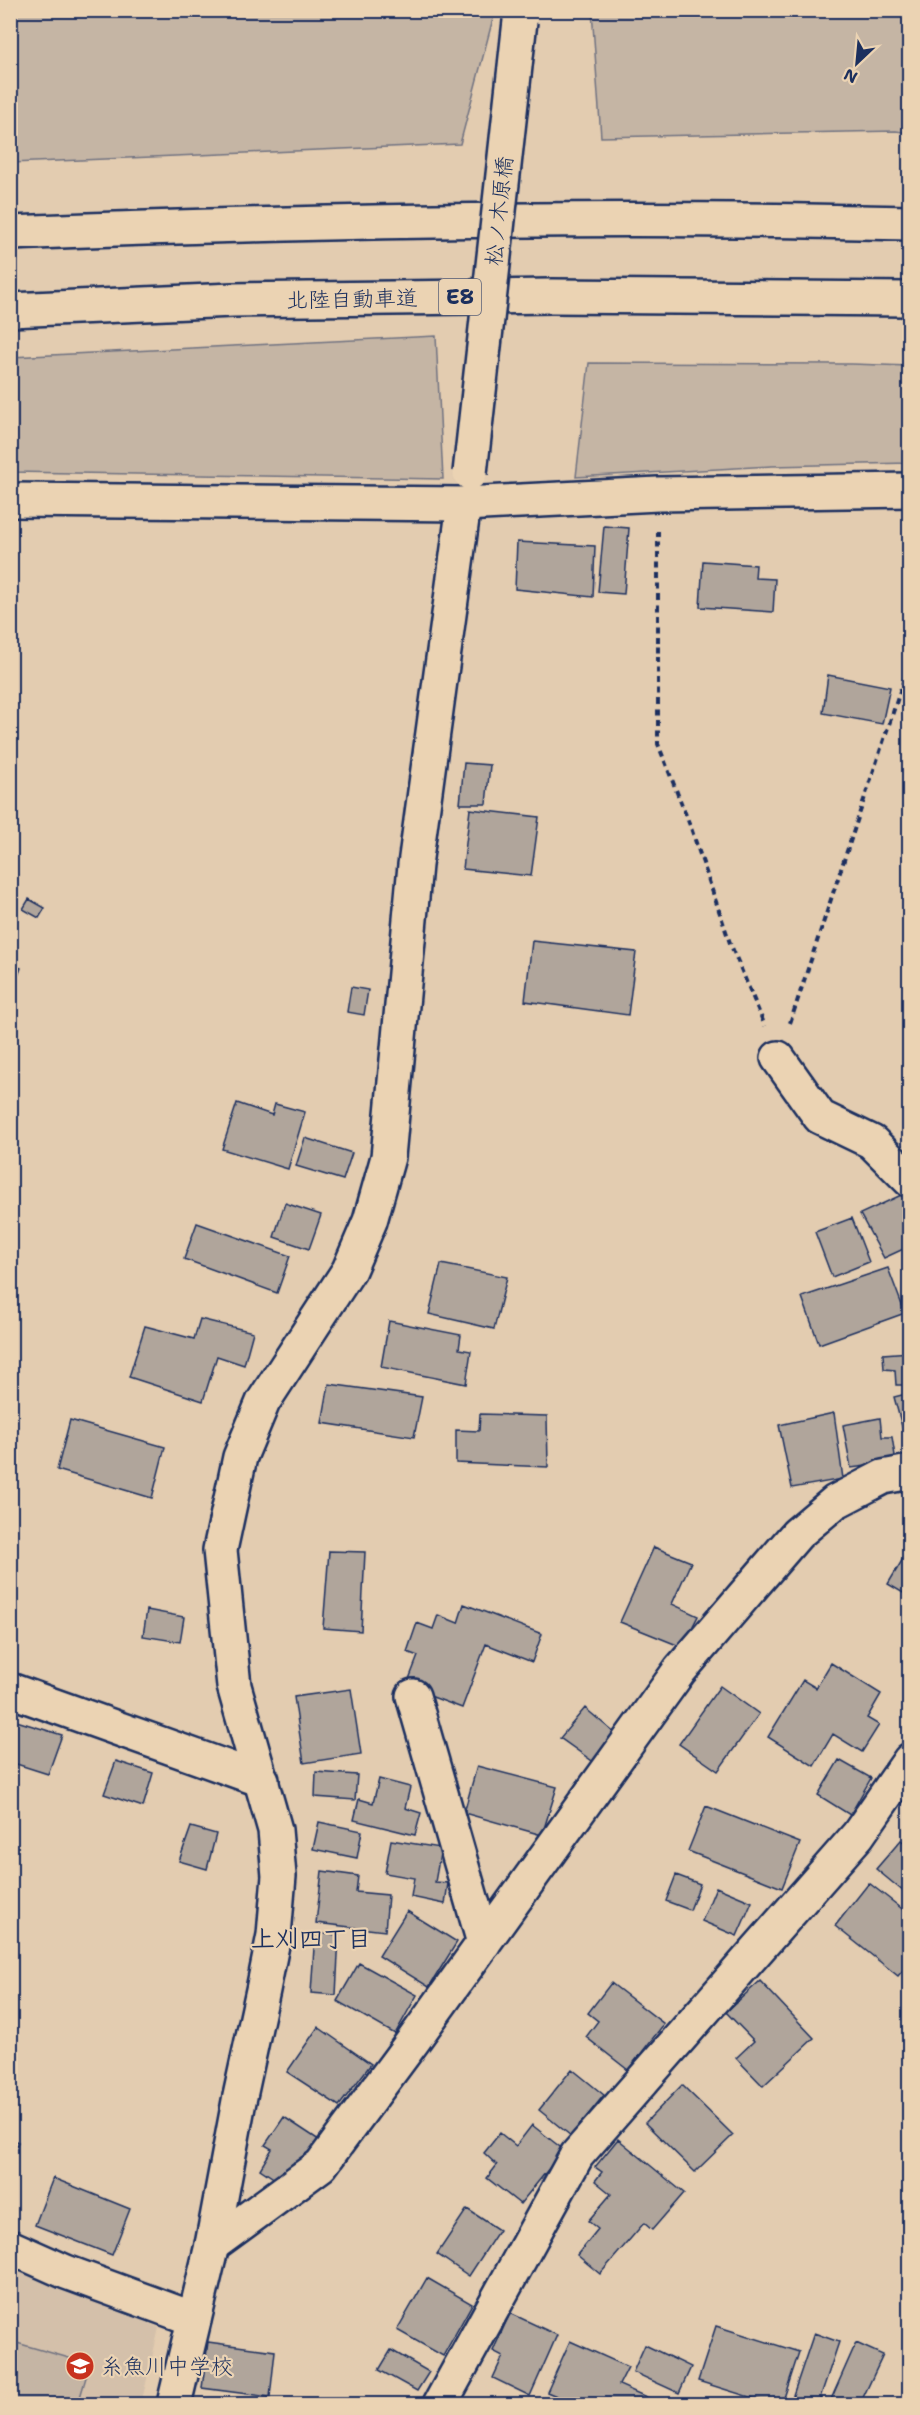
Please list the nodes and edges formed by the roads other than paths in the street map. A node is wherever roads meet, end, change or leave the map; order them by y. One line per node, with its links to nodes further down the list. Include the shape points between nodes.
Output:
1 (521, 16): 8 (main road, 松ノ木原橋, bridge)
2 (909, 223): 3 (main road, via 530,220)
3 (10, 232)
4 (909, 299): 5 (main road, 北陸自動車道 / E8, via 551,296 233,300)
5 (10, 310)
6 (909, 490): 8 (main road, via 658,494)
7 (10, 500): 8 (main road)
8 (464, 504): 15 (main road, 松ノ木原橋, via 415,865 388,1157 370,1221 349,1270 263,1402 240,1457 220,1550 234,1686)
9 (778, 1058): 10 (main road, via 820,1117 872,1142)
10 (909, 1180)
11 (909, 1472): 16 (main road, via 883,1477 835,1502 797,1534 680,1670)
12 (10, 1690): 15 (main road)
13 (413, 1696): 16 (main road)
14 (909, 1760): 21 (main road, via 858,1834 577,2155)
15 (262, 1780): 17 (main road, 松ノ木原橋, via 275,1830 279,1876 274,1935)
16 (484, 1943): 17 (main road, via 321,2165)
17 (212, 2245): 19 (main road, 松ノ木原橋)
18 (10, 2247): 19 (main road)
19 (194, 2319): 20 (main road, 松ノ木原橋)
20 (174, 2404)
21 (440, 2404)

